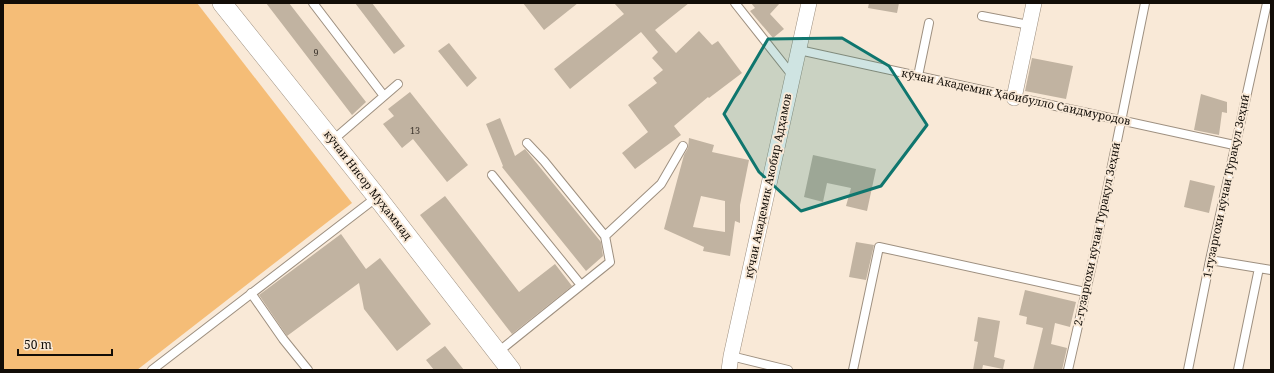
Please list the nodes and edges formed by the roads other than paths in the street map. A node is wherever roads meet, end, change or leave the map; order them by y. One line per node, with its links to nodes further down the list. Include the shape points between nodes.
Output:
1 (222, 3): 18 (street, кӯчаи Нисор Муҳаммад)
2 (313, 3): 15 (lane)
3 (735, 3): 12 (lane)
4 (809, 3): 11 (street, кӯчаи Академик Акобир Адҳамов)
5 (1034, 3): 10 (street)
6 (1145, 3): 17 (lane, 2-гузаргохи кӯчаи Тӯрақул Зеҳнӣ)
7 (1267, 3): 20 (lane, 1-гузаргохи кӯчаи Тӯрақул Зеҳнӣ)
8 (982, 16): 10 (lane)
9 (928, 23): 13 (lane)
10 (1029, 25): 16 (street)
11 (798, 50): 12 (street, кӯчаи Академик Акобир Адҳамов); 13 (lane, кӯчаи Академик Ҳабибулло Саидмуродов)
12 (792, 75): 32 (street, кӯчаи Академик Акобир Адҳамов)
13 (918, 76): 16 (lane, кӯчаи Академик Ҳабибулло Саидмуродов)
14 (398, 84): 15 (lane)
15 (384, 96): 18 (lane)
16 (1014, 98): 17 (lane, кӯчаи Академик Ҳабибулло Саидмуродов)
17 (1121, 120): 20 (lane, кӯчаи Академик Ҳабибулло Саидмуродов); 29 (lane, 2-гузаргохи кӯчаи Тӯрақул Зеҳнӣ)
18 (333, 140): 23 (street, кӯчаи Нисор Муҳаммад)
19 (527, 143): 24 (lane)
20 (1234, 145): 25 (lane, 1-гузаргохи кӯчаи Тӯрақул Зеҳнӣ)
21 (683, 146): 24 (lane, via 661,184)
22 (492, 175): 28 (lane)
23 (378, 197): 30 (lane); 31 (street, кӯчаи Нисор Муҳаммад)
24 (605, 236): 28 (lane, via 610,262)
25 (1210, 260): 26 (lane); 39 (lane, 1-гузаргохи кӯчаи Тӯрақул Зеҳнӣ)
26 (1259, 268): 27 (lane); 40 (lane)
27 (1271, 270)
28 (581, 285): 31 (lane)
29 (1085, 292): 37 (lane, via 880,247); 38 (lane, 2-гузаргохи кӯчаи Тӯрақул Зеҳнӣ)
30 (251, 293): 33 (lane); 34 (lane)
31 (498, 352): 35 (street, кӯчаи Нисор Муҳаммад)
32 (730, 363): 36 (lane)
33 (152, 370)
34 (308, 370)
35 (511, 370)
36 (788, 370)
37 (853, 370)
38 (1068, 370)
39 (1188, 370)
40 (1238, 370)

